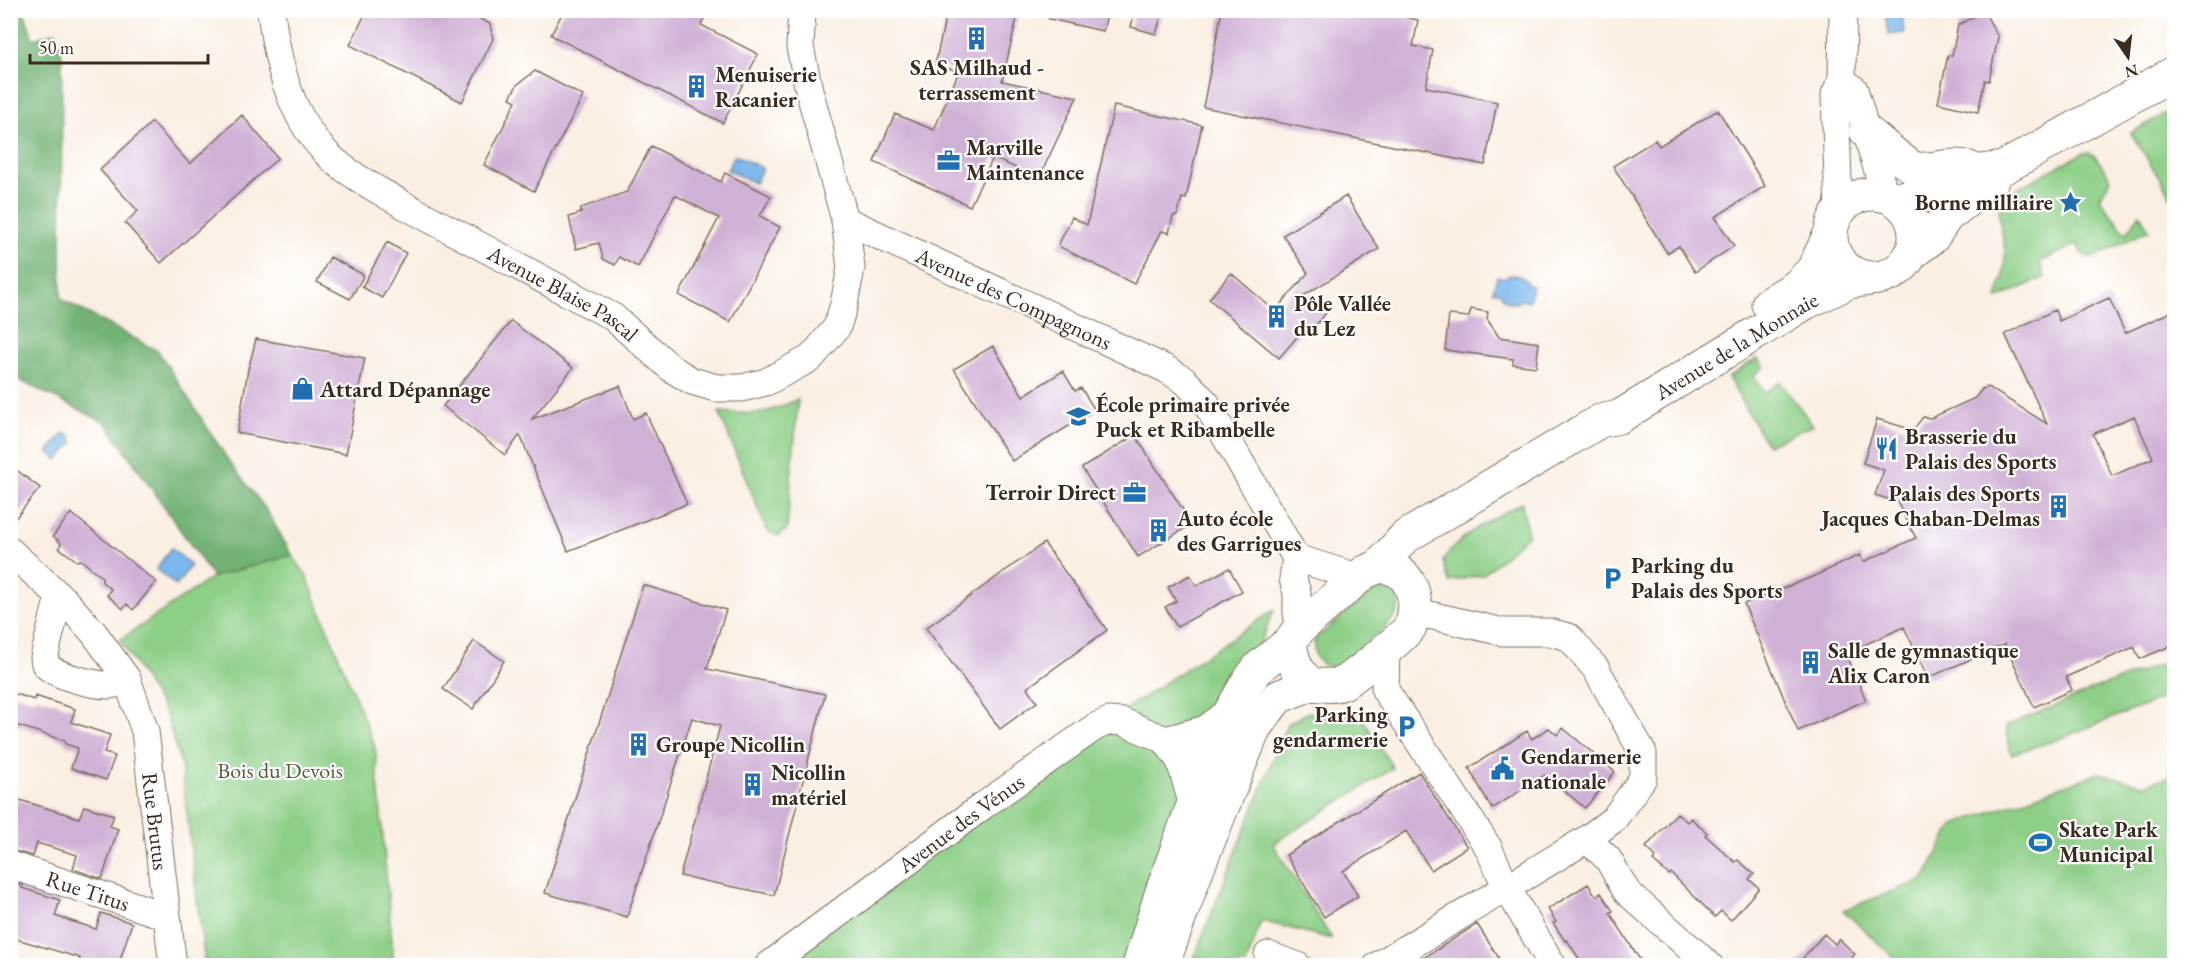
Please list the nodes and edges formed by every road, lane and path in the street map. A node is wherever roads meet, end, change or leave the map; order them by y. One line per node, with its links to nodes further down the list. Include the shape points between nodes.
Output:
1 (270, 10): 9 (street, Avenue Blaise Pascal, via 282,79 296,109 335,161 402,204 613,317 672,369 692,381 717,388 742,388 766,382 811,358 837,327 844,304 851,268)
2 (802, 10): 9 (street, via 800,47 808,90)
3 (1843, 10): 5 (street)
4 (2175, 73): 7 (street)
5 (1842, 80): 6 (street, via 1854,89); 10 (street, via 1835,94)
6 (1866, 131): 7 (street, via 1914,169 1959,165); 8 (street)
7 (1991, 169): 8 (street, via 1945,188); 11 (street, via 1989,185 1946,216 1933,237)
8 (1890, 198): 10 (street, via 1860,196 1848,203); 11 (street, via 1905,208 1915,229)
9 (845, 220): 15 (street, Avenue des Compagnons, via 1185,381 1206,404)
10 (1835, 222): 12 (street, via 1834,250 1844,266 1865,277); 13 (street, Avenue de la Monnaie, via 1813,270 1797,286 1604,406)
11 (1912, 253): 12 (street, via 1892,274)
12 (1878, 278): 13 (street, Avenue de la Monnaie, via 1849,282 1805,303 1619,417)
13 (1600, 421): 16 (street, Avenue de la Monnaie, via 1400,541)
14 (10, 551): 17 (street, Rue Brutus)
15 (1296, 558): 16 (street); 19 (street)
16 (1381, 574): 18 (street, via 1413,589); 19 (street, Avenue de la Monnaie)
17 (65, 601): 21 (street, Rue Brutus); 21 (street, via 56,609 44,658 48,668 93,683 110,685)
18 (1416, 612): 20 (street, via 1408,630); 28 (street, via 1503,632 1549,632 1569,637 1596,669 1643,753 1643,778 1614,819)
19 (1295, 636): 22 (street, via 1292,656 1298,671); 24 (street, Avenue de la Monnaie, via 1260,667)
20 (1386, 648): 22 (street); 23 (street)
21 (127, 679): 31 (street, Rue Brutus, via 145,731)
22 (1327, 684): 23 (street); 26 (street, via 1278,697)
23 (1385, 690): 30 (street, via 1488,847)
24 (1232, 709): 25 (street, via 1206,729); 26 (street, Avenue de la Monnaie)
25 (1165, 740): 26 (street, Avenue des Vénus); 27 (street, via 1180,761); 34 (street, Avenue des Vénus, via 1123,722 1109,721 1095,727)
26 (1225, 765): 27 (street); 36 (street, via 1198,867)
27 (1194, 806): 35 (street)
28 (1587, 839): 30 (street); 40 (street, via 1608,859 1628,892)
29 (10, 865): 31 (street, Rue Titus)
30 (1507, 888): 38 (street); 39 (street)
31 (166, 916): 33 (street, Rue Brutus)
32 (1268, 955): 37 (street)
33 (173, 966)
34 (768, 966)
35 (1139, 966)
36 (1162, 966)
37 (1298, 966)
38 (1377, 966)
39 (1553, 966)
40 (1710, 966)

